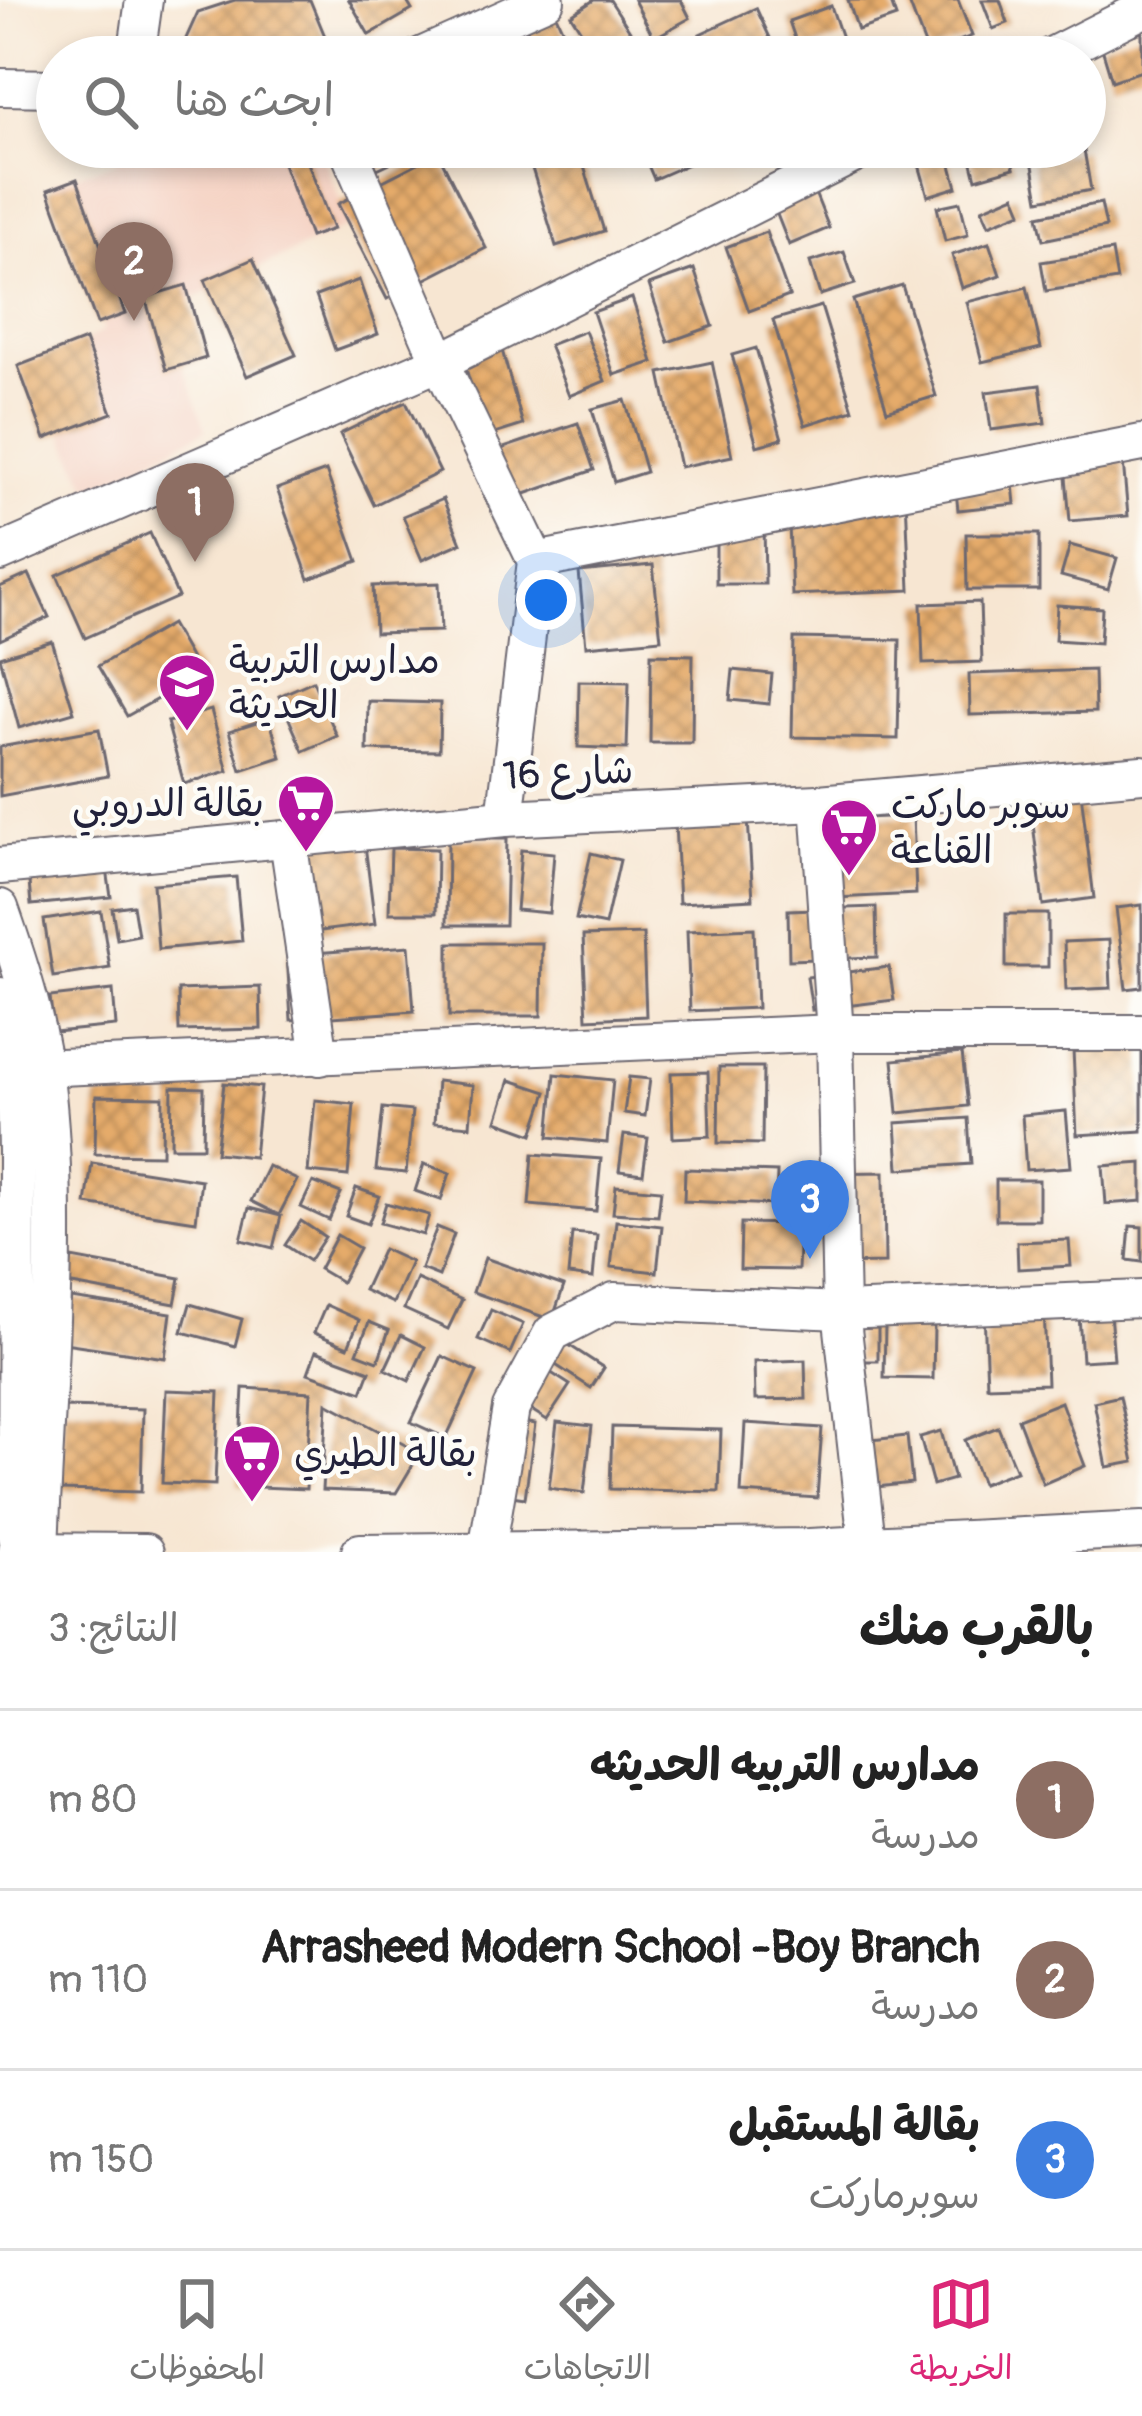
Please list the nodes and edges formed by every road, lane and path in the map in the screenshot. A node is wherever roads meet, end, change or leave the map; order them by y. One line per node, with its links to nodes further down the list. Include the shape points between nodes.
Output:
1 (144, 0): 4 (street)
2 (541, 1): 5 (street)
3 (1142, 10): 6 (street)
4 (139, 36)
5 (464, 36)
6 (1091, 36)
7 (0, 87): 8 (street)
8 (36, 88)
9 (356, 168): 11 (street)
10 (827, 168): 11 (street)
11 (440, 362): 13 (street); 14 (street)
12 (1142, 443): 14 (street)
13 (0, 553)
14 (536, 561): 17 (street)
15 (1142, 774): 16 (street, شارع 16)
16 (819, 803): 17 (street, شارع 16); 23 (street)
17 (506, 818): 18 (street, شارع 16)
18 (288, 840): 19 (street, شارع 16); 24 (street)
19 (0, 866)
20 (0, 908): 25 (street, via 22,972)
21 (0, 996): 25 (street)
22 (1142, 1033): 23 (street)
23 (835, 1034): 24 (street); 27 (street)
24 (320, 1058): 25 (street)
25 (29, 1068): 32 (street); 33 (street, via 52,1180)
26 (1142, 1299): 27 (street)
27 (841, 1311): 29 (street); 31 (street, via 614,1301 552,1333 511,1408)
28 (1142, 1530): 29 (street)
29 (867, 1542): 30 (street)
30 (809, 1549): 34 (street)
31 (487, 1550): 34 (street); 36 (street)
32 (16, 1551): 33 (street)
33 (40, 1551): 35 (street)
34 (540, 1551)
35 (145, 1552)
36 (360, 1552)

